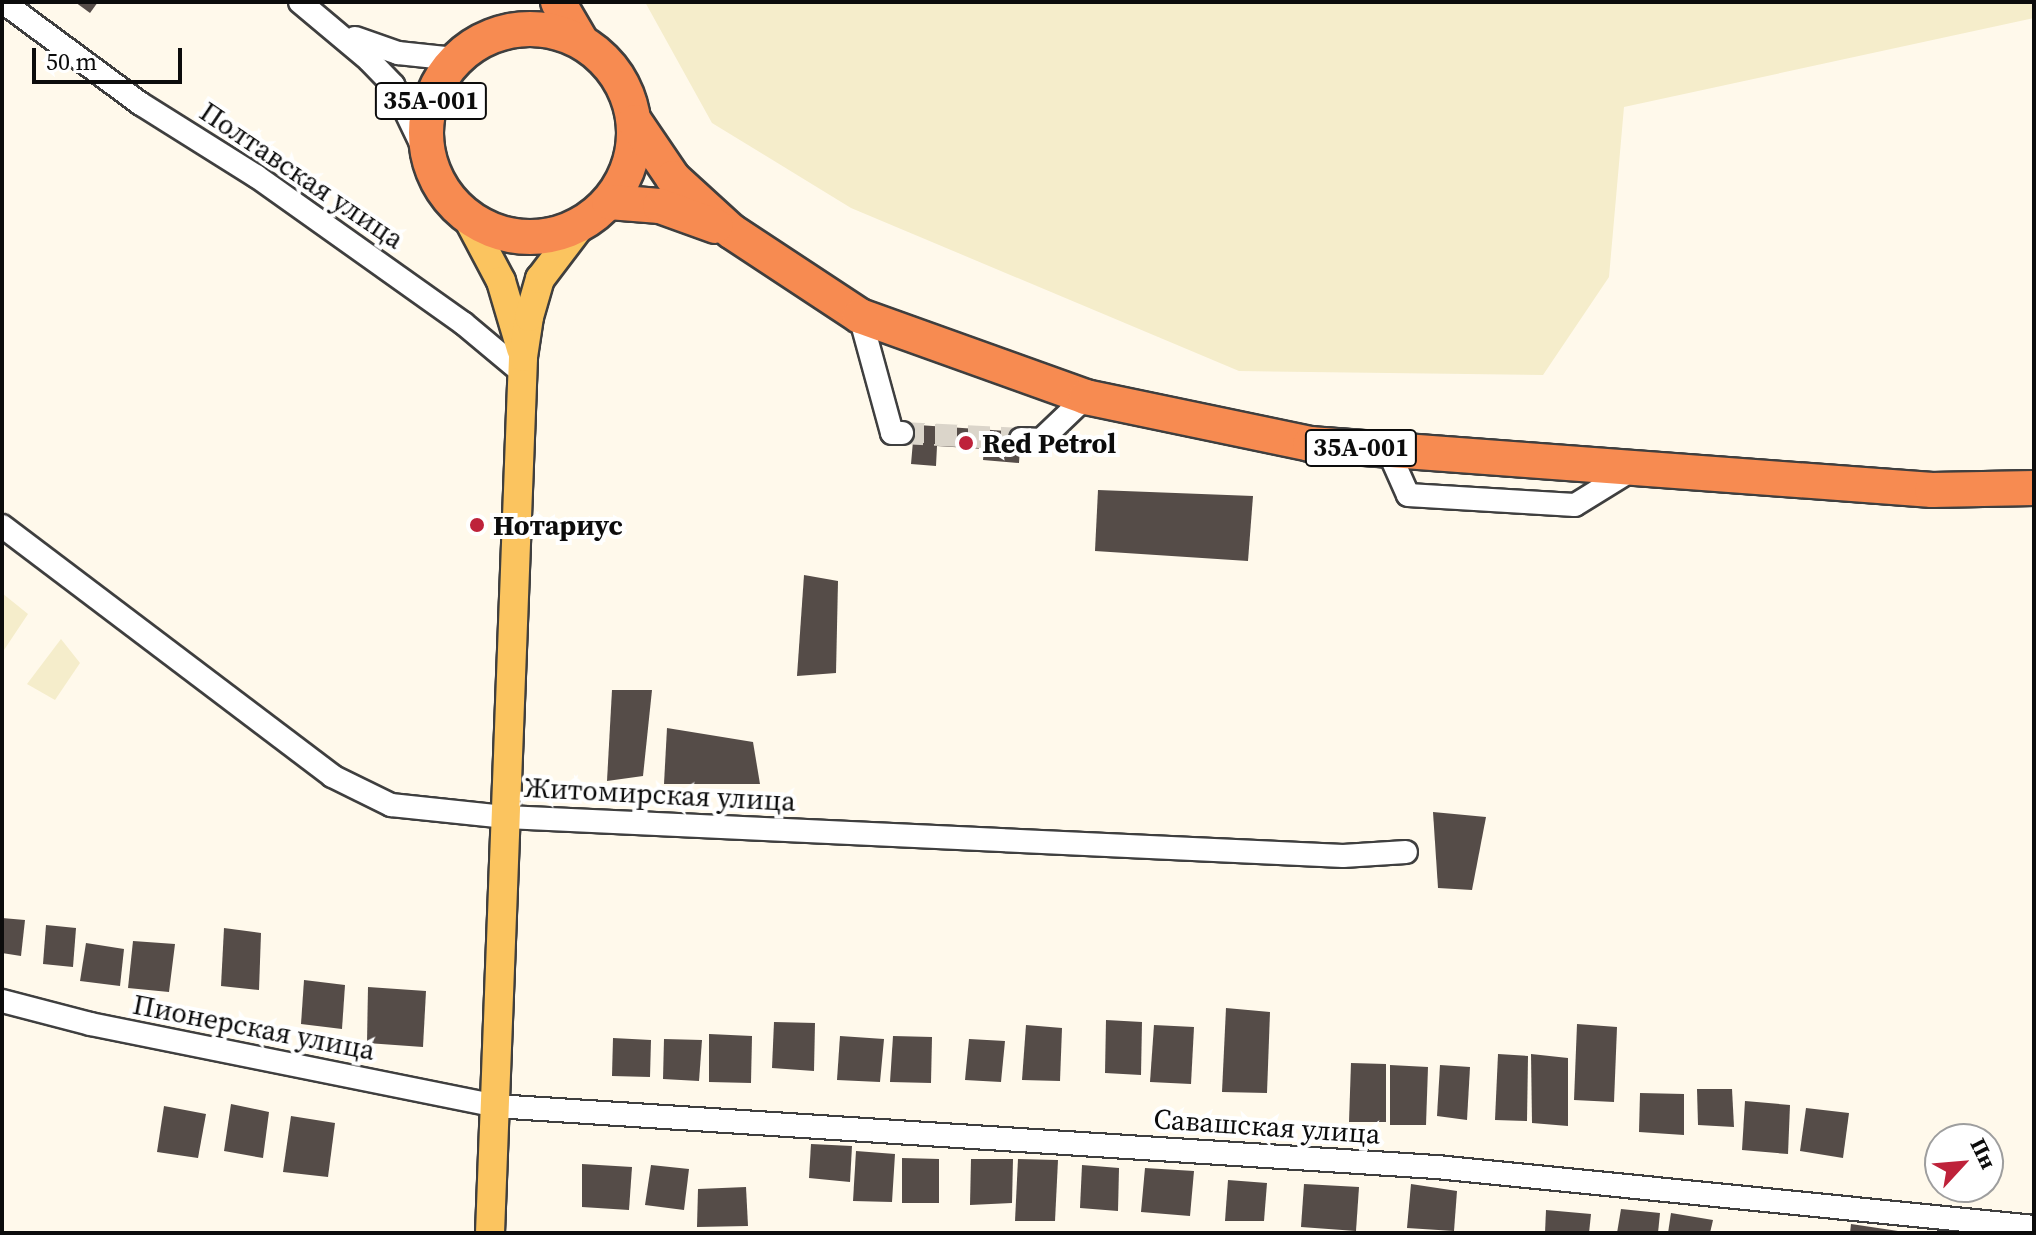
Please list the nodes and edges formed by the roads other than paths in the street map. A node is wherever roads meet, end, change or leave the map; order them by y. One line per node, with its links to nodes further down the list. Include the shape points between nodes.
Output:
1 (3, 2): 15 (street, Полтавская улица, via 141,104 256,176)
2 (300, 2): 5 (street)
3 (508, 2): 7 (highway, 35А-001)
4 (558, 2): 6 (highway, 35А-001)
5 (328, 26): 7 (street, via 379,49); 9 (street, via 393,85)
6 (581, 41): 7 (highway, 35А-001, via 549,29 514,29); 8 (highway, 35А-001, via 608,62)
7 (468, 49): 9 (highway, 35А-001, via 435,88 426,122)
8 (635, 122): 10 (highway, 35А-001, via 630,165); 13 (highway, 35А-001, via 673,178)
9 (428, 158): 11 (highway, 35А-001, via 443,191)
10 (609, 202): 12 (highway, 35А-001); 13 (highway, 35А-001, via 660,206)
11 (467, 217): 12 (highway, 35А-001, via 523,238 553,236); 15 (main road, via 501,281)
12 (581, 225): 15 (main road, via 540,279)
13 (731, 231): 14 (highway, 35А-001)
14 (860, 316): 16 (highway, 35А-001); 17 (street, via 892,433)
15 (524, 366): 21 (main road)
16 (1086, 397): 18 (street, via 1041,440); 19 (highway, 35А-001, via 1310,444 1932,490)
17 (902, 433)
18 (1021, 439)
19 (2034, 488)
20 (2, 526): 21 (street, Житомирская улица, via 332,776 391,805)
21 (506, 817): 22 (street, Житомирская улица, via 1343,856); 24 (main road)
22 (1406, 852)
23 (2, 1001): 24 (street, Пионерская улица, via 90,1024)
24 (495, 1106): 25 (street, Савашская улица, via 1437,1167); 26 (main road)
25 (2034, 1227)
26 (490, 1233)

